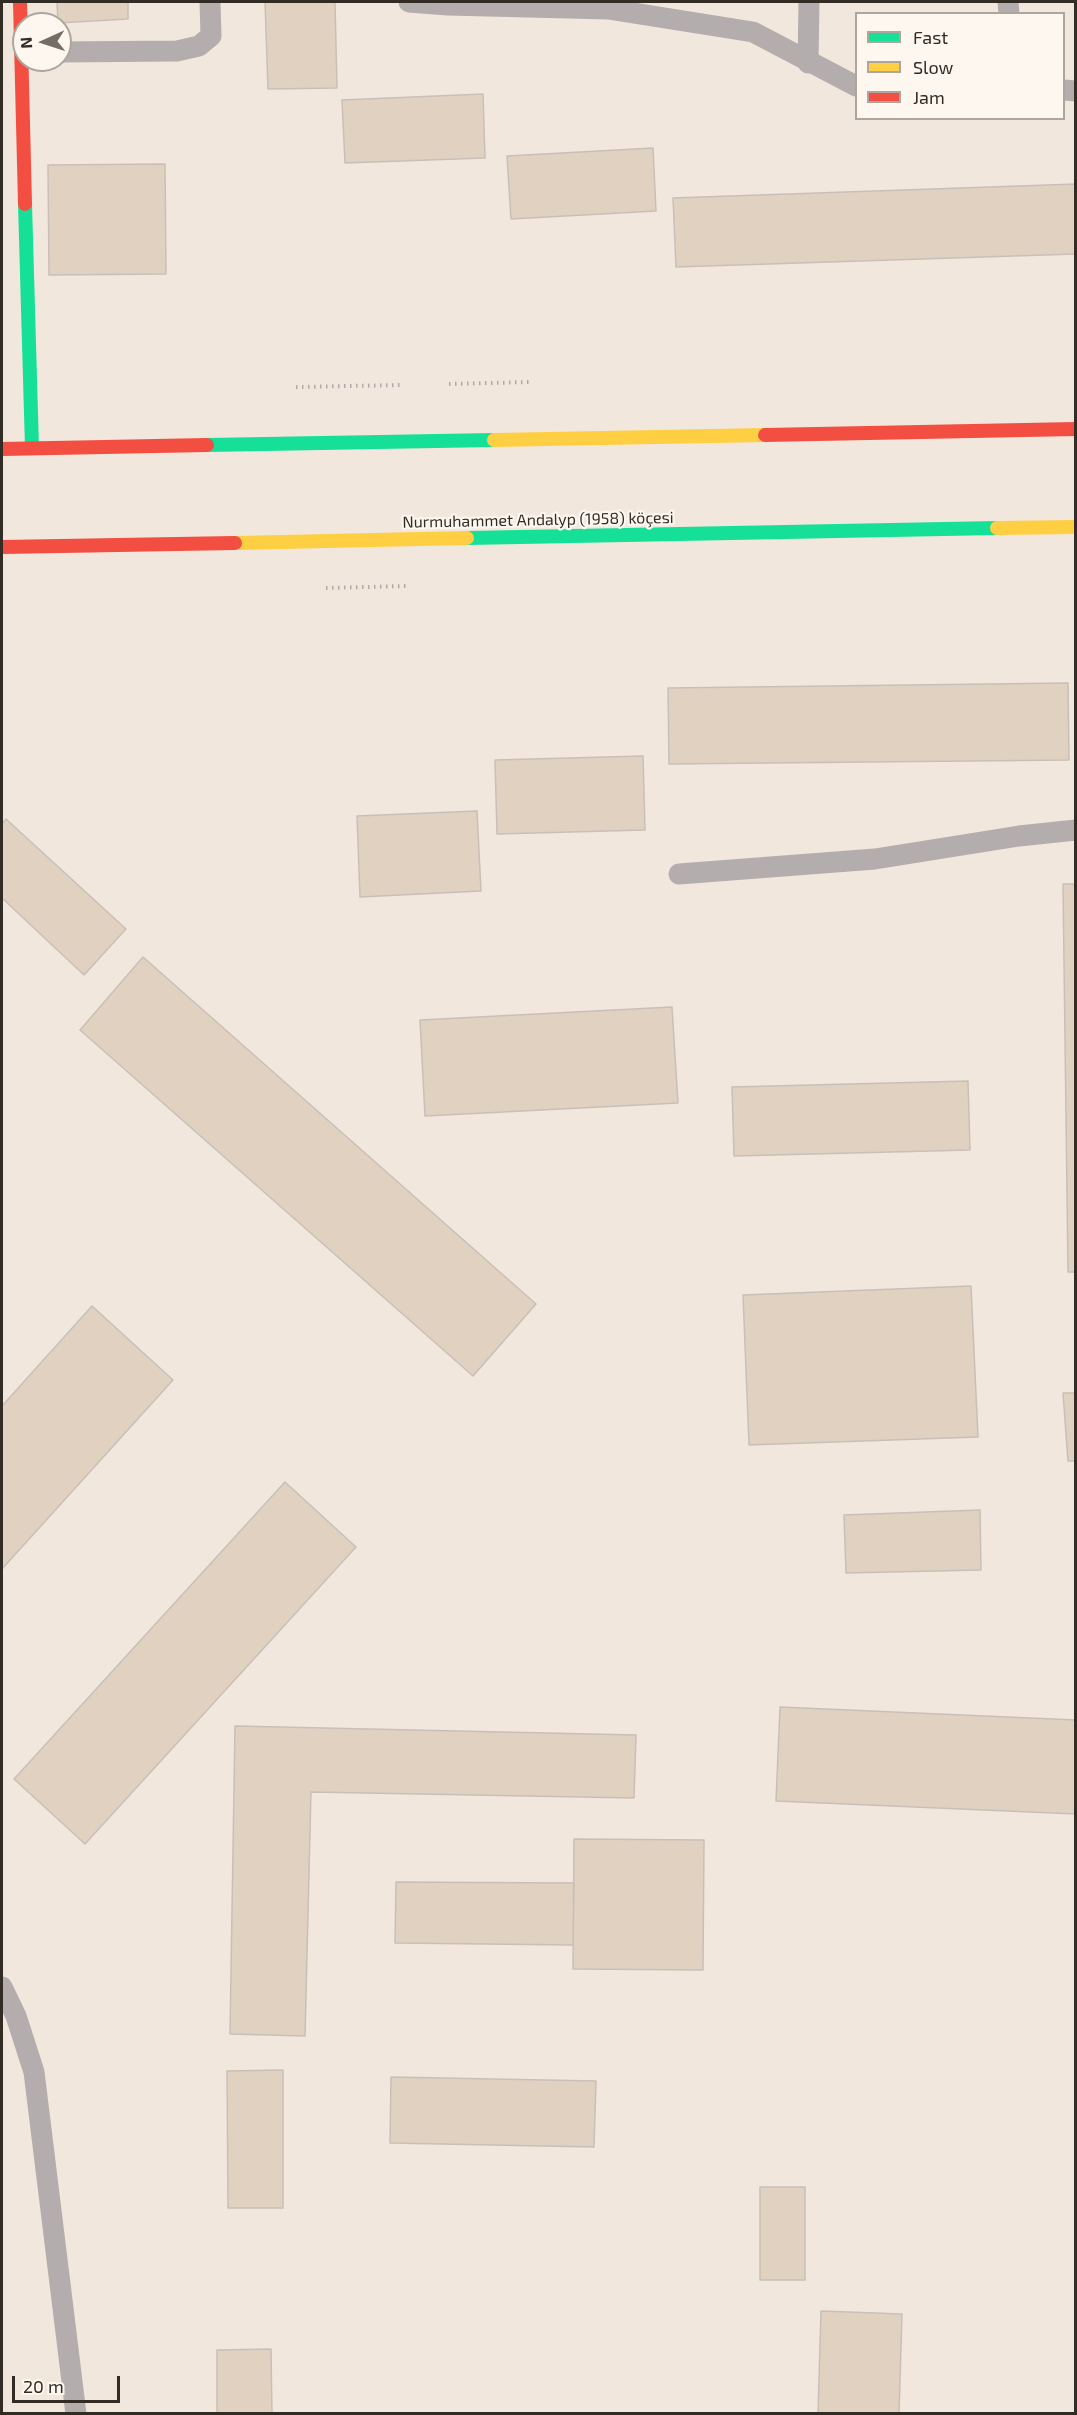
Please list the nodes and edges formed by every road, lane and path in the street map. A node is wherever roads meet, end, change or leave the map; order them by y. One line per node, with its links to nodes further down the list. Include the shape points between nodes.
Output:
1 (210, 2): 4 (lane, via 211,36 199,46 177,51)
2 (409, 2): 5 (lane, via 608,9 753,32)
3 (809, 2): 5 (lane)
4 (72, 52)
5 (808, 63): 7 (lane)
6 (23, 72): 13 (main road)
7 (855, 86)
8 (530, 382): 9 (path)
9 (449, 384)
10 (401, 386): 11 (path)
11 (296, 387)
12 (1076, 429): 13 (main road)
13 (32, 448): 14 (main road)
14 (2, 449)
15 (1076, 527): 16 (main road, Nurmuhammet Andalyp (1958) köçesi)
16 (2, 548)
17 (406, 586): 18 (path)
18 (326, 588)
19 (1076, 830): 20 (lane, via 875,859)
20 (679, 874)
21 (2, 1987): 22 (lane, via 34,2072)
22 (76, 2414)

